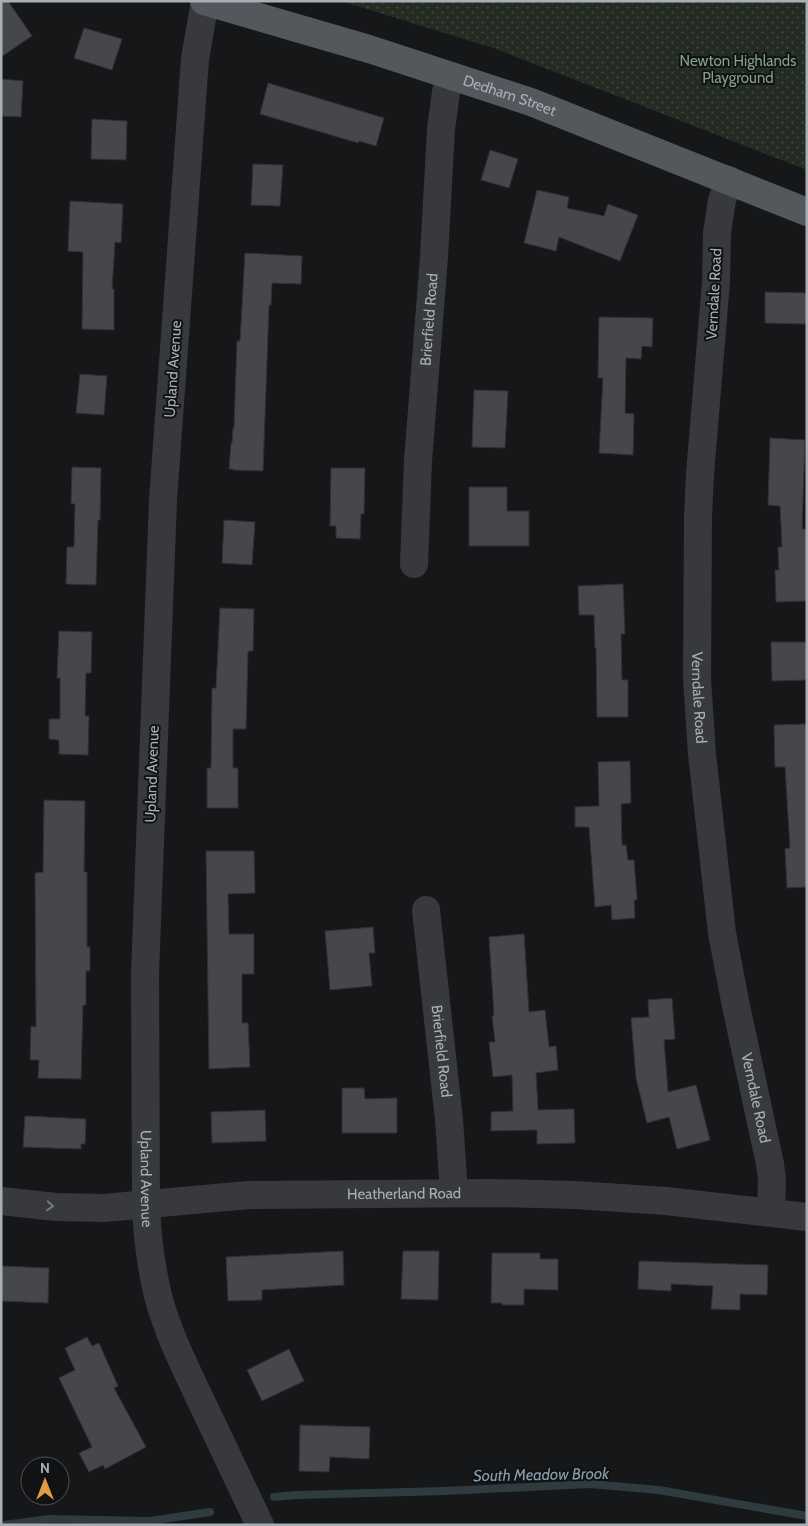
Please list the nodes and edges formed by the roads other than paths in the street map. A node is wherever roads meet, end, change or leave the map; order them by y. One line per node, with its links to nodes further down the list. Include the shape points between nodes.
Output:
1 (205, 1): 2 (main road, Dedham Street); 9 (street, Upland Avenue, via 195,60 164,500 145,974)
2 (451, 76): 3 (main road, Dedham Street, via 531,102); 5 (street, Brierfield Road, via 441,129)
3 (729, 180): 4 (main road, Dedham Street); 10 (street, Verndale Road, via 717,233 702,444 697,679 722,933 770,1164)
4 (807, 212)
5 (414, 564)
6 (426, 910): 7 (street, Brierfield Road)
7 (454, 1193): 9 (street, Heatherland Road, via 258,1195); 10 (street, Heatherland Road, via 618,1198)
8 (1, 1201): 9 (street, Heatherland Road, one-way to 9, via 80,1208)
9 (146, 1205): 12 (street, Upland Avenue, via 151,1265 169,1330)
10 (771, 1212): 11 (street, Heatherland Road)
11 (807, 1217)
12 (260, 1525)

